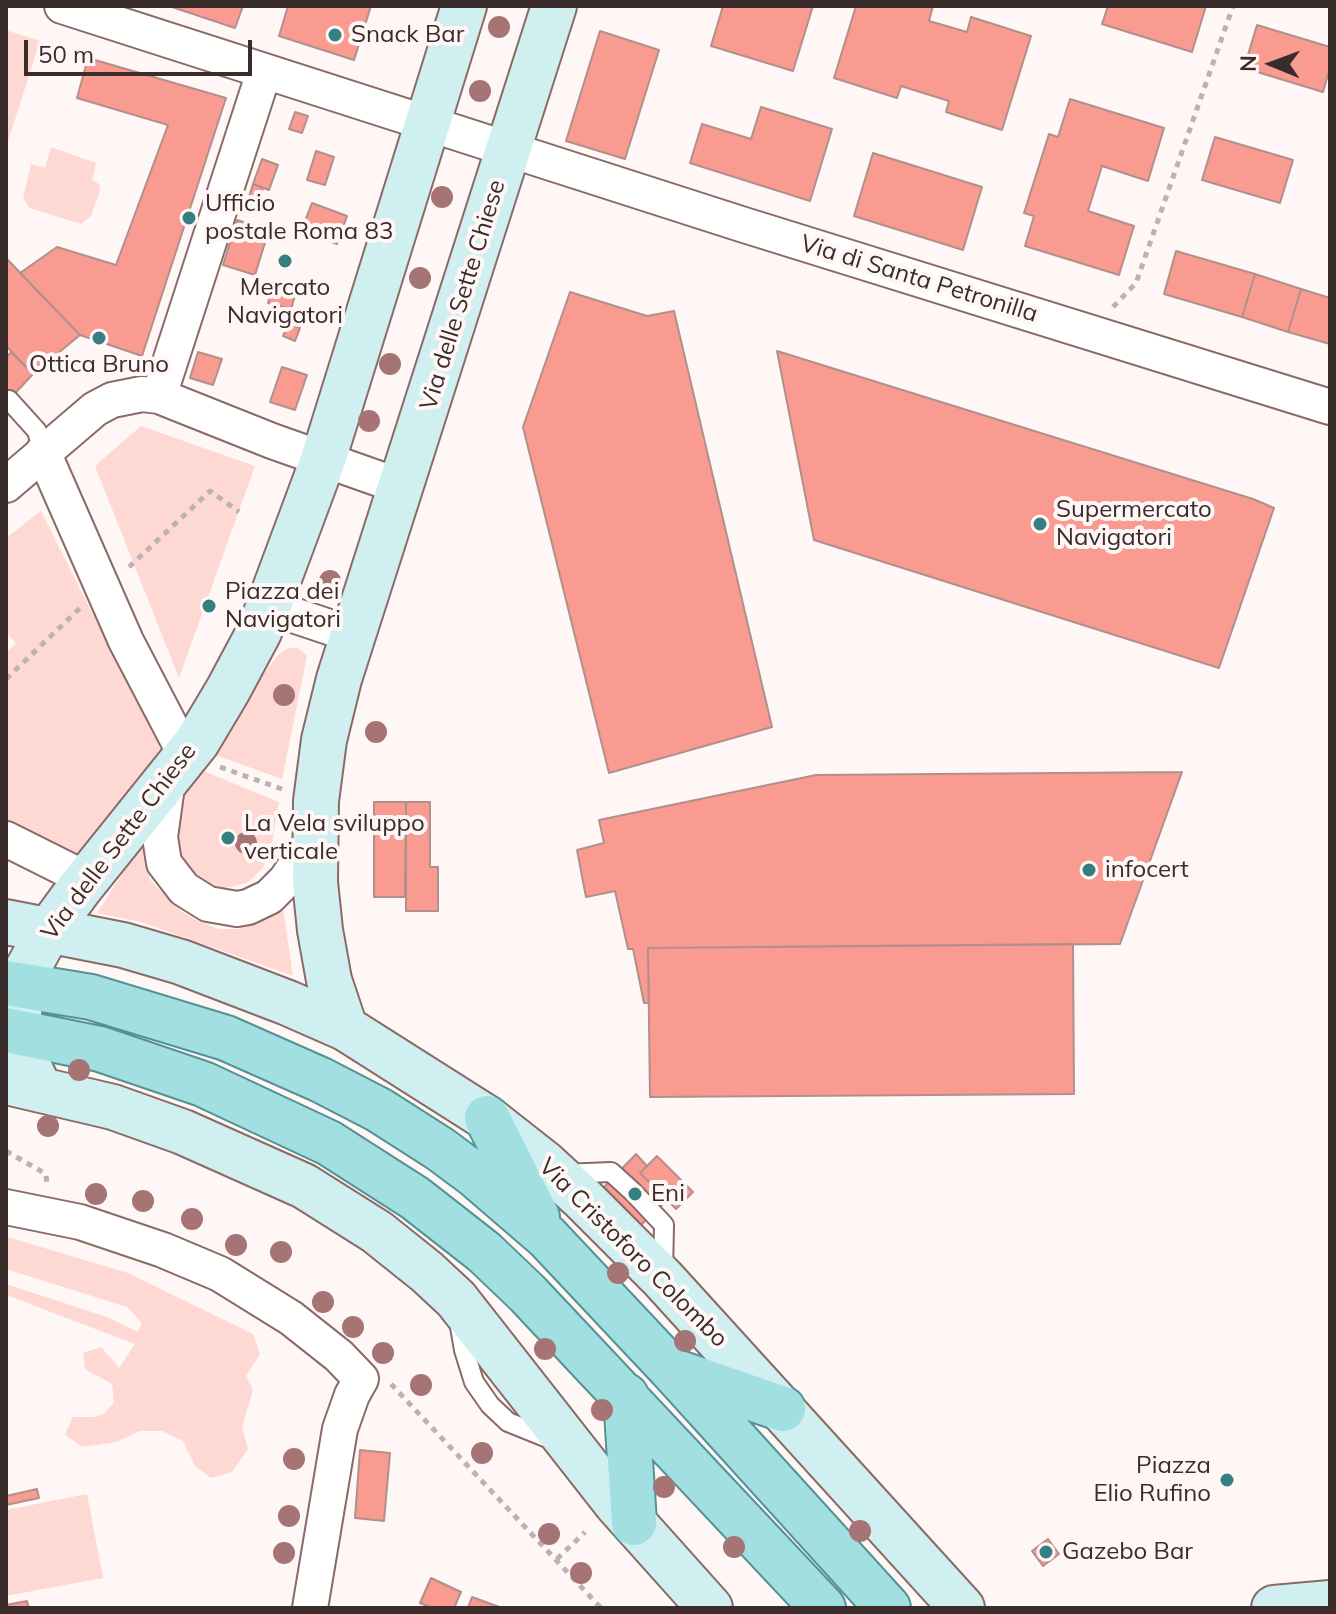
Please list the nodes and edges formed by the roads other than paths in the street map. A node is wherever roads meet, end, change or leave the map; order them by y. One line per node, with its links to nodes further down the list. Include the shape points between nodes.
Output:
1 (62, 6): 4 (street)
2 (464, 6): 5 (main road, Via delle Sette Chiese)
3 (554, 6): 6 (main road, Via delle Sette Chiese)
4 (264, 72): 5 (street); 7 (street)
5 (427, 123): 6 (street, Via delle Sette Chiese); 11 (main road, Via delle Sette Chiese)
6 (508, 149): 9 (street, Via di Santa Petronilla); 13 (main road, Via delle Sette Chiese)
7 (159, 396): 10 (street, via 112,400); 11 (street)
8 (9, 400): 10 (lane, via 37,431)
9 (1330, 407)
10 (43, 452): 12 (street); 16 (street, via 119,628)
11 (323, 460): 13 (street); 14 (main road, Via delle Sette Chiese)
12 (6, 485)
13 (402, 487): 15 (main road, Via delle Sette Chiese)
14 (269, 607): 15 (street); 16 (main road, Via delle Sette Chiese)
15 (353, 635): 17 (main road, Via delle Sette Chiese, via 318,770)
16 (190, 767): 17 (street, via 160,837 164,863 184,889 208,904 248,907 269,897); 19 (main road, Via delle Sette Chiese)
17 (316, 835): 23 (main road, Via delle Sette Chiese, via 320,930)
18 (6, 839): 19 (street)
19 (86, 879): 21 (main road, Via delle Sette Chiese)
20 (6, 922): 21 (main road, Via Cristoforo Colombo)
21 (49, 930): 22 (main road, Via delle Sette Chiese); 23 (main road, Via Cristoforo Colombo, via 181,962)
22 (15, 984): 24 (main road, Via delle Sette Chiese, via 19,1010); 28 (main road, Via Cristoforo Colombo, via 175,1020 310,1074 440,1149)
23 (345, 1028): 26 (main road, Via Cristoforo Colombo)
24 (13, 1031): 25 (main road, Via delle Sette Chiese, via 25,1058); 30 (main road, via 100,1049 203,1084 293,1124 370,1167 484,1252)
25 (22, 1085): 32 (main road, via 113,1107 171,1128 304,1186 377,1232 456,1299)
26 (487, 1118): 28 (main road); 31 (main road, Via Cristoforo Colombo, via 556,1174 663,1279)
27 (6, 1207): 34 (street, via 92,1226 220,1274 373,1379 352,1395 340,1429)
28 (547, 1237): 29 (main road, Via Cristoforo Colombo)
29 (673, 1371): 31 (main road); 37 (main road, Via Cristoforo Colombo)
30 (626, 1396): 32 (main road); 36 (main road)
31 (783, 1409): 38 (main road, Via Cristoforo Colombo)
32 (634, 1523): 35 (main road)
33 (1330, 1603): 39 (main road)
34 (310, 1608)
35 (710, 1608)
36 (823, 1608)
37 (888, 1608)
38 (962, 1608)
39 (1274, 1608)

